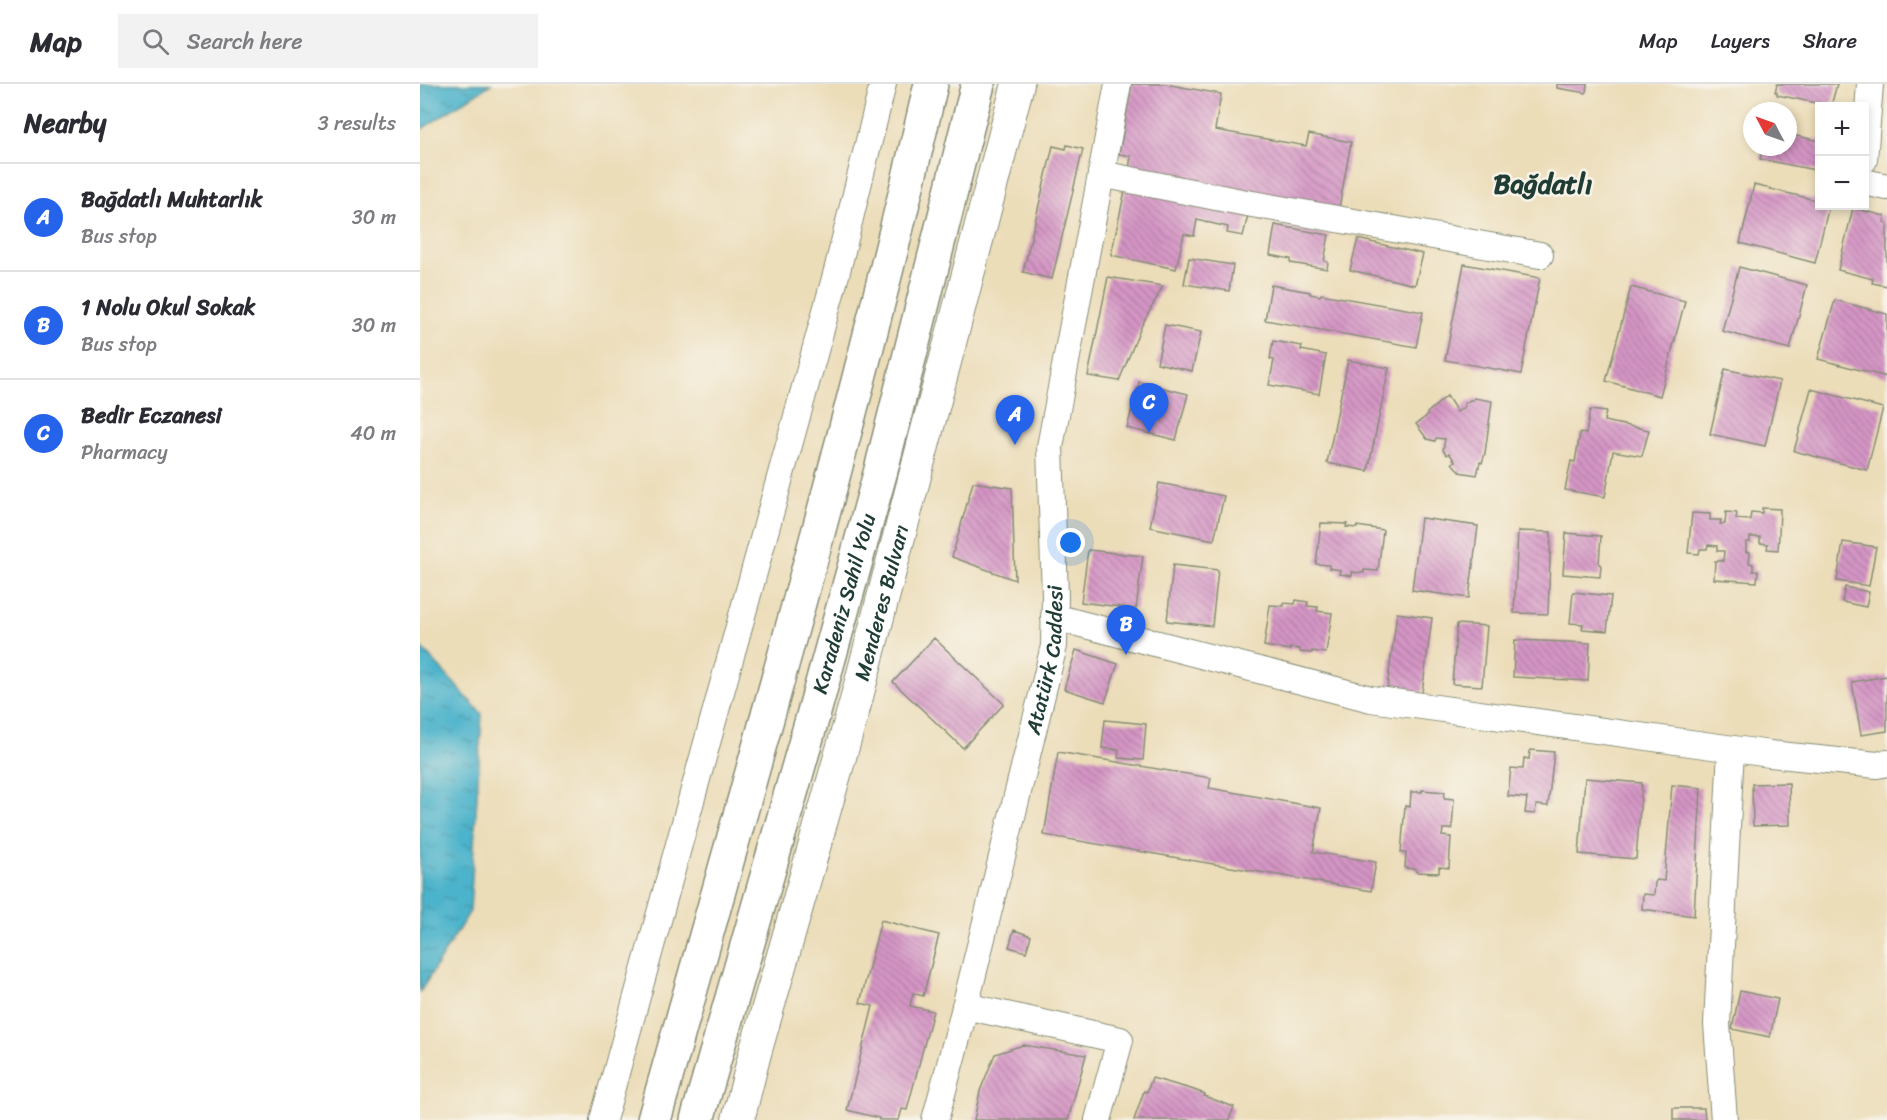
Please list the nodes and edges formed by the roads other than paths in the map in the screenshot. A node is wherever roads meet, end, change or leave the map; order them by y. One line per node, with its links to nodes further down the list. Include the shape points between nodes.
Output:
1 (883, 84): 16 (street, via 837,271)
2 (932, 84): 17 (highway, Karadeniz Sahil Yolu, via 864,366)
3 (978, 84): 18 (highway, Karadeniz Sahil Yolu, via 881,470)
4 (1018, 84): 19 (main road, Menderes Bulvarı, via 854,708)
5 (1118, 84): 8 (street, Atatürk Caddesi)
6 (1870, 84): 7 (street)
7 (1864, 156)
8 (1101, 174): 11 (street); 12 (street, Atatürk Caddesi, via 1050,447)
9 (1869, 183): 10 (street)
10 (1887, 187)
11 (1540, 255)
12 (1054, 617): 13 (street, via 1371,699); 15 (street, Atatürk Caddesi, via 1054,646)
13 (1731, 749): 14 (street); 22 (street, via 1717,1024)
14 (1887, 763)
15 (965, 1006): 20 (street, Atatürk Caddesi); 21 (street, via 1120,1040)
16 (603, 1120)
17 (654, 1120)
18 (697, 1120)
19 (738, 1120)
20 (935, 1120)
21 (1098, 1120)
22 (1724, 1120)

